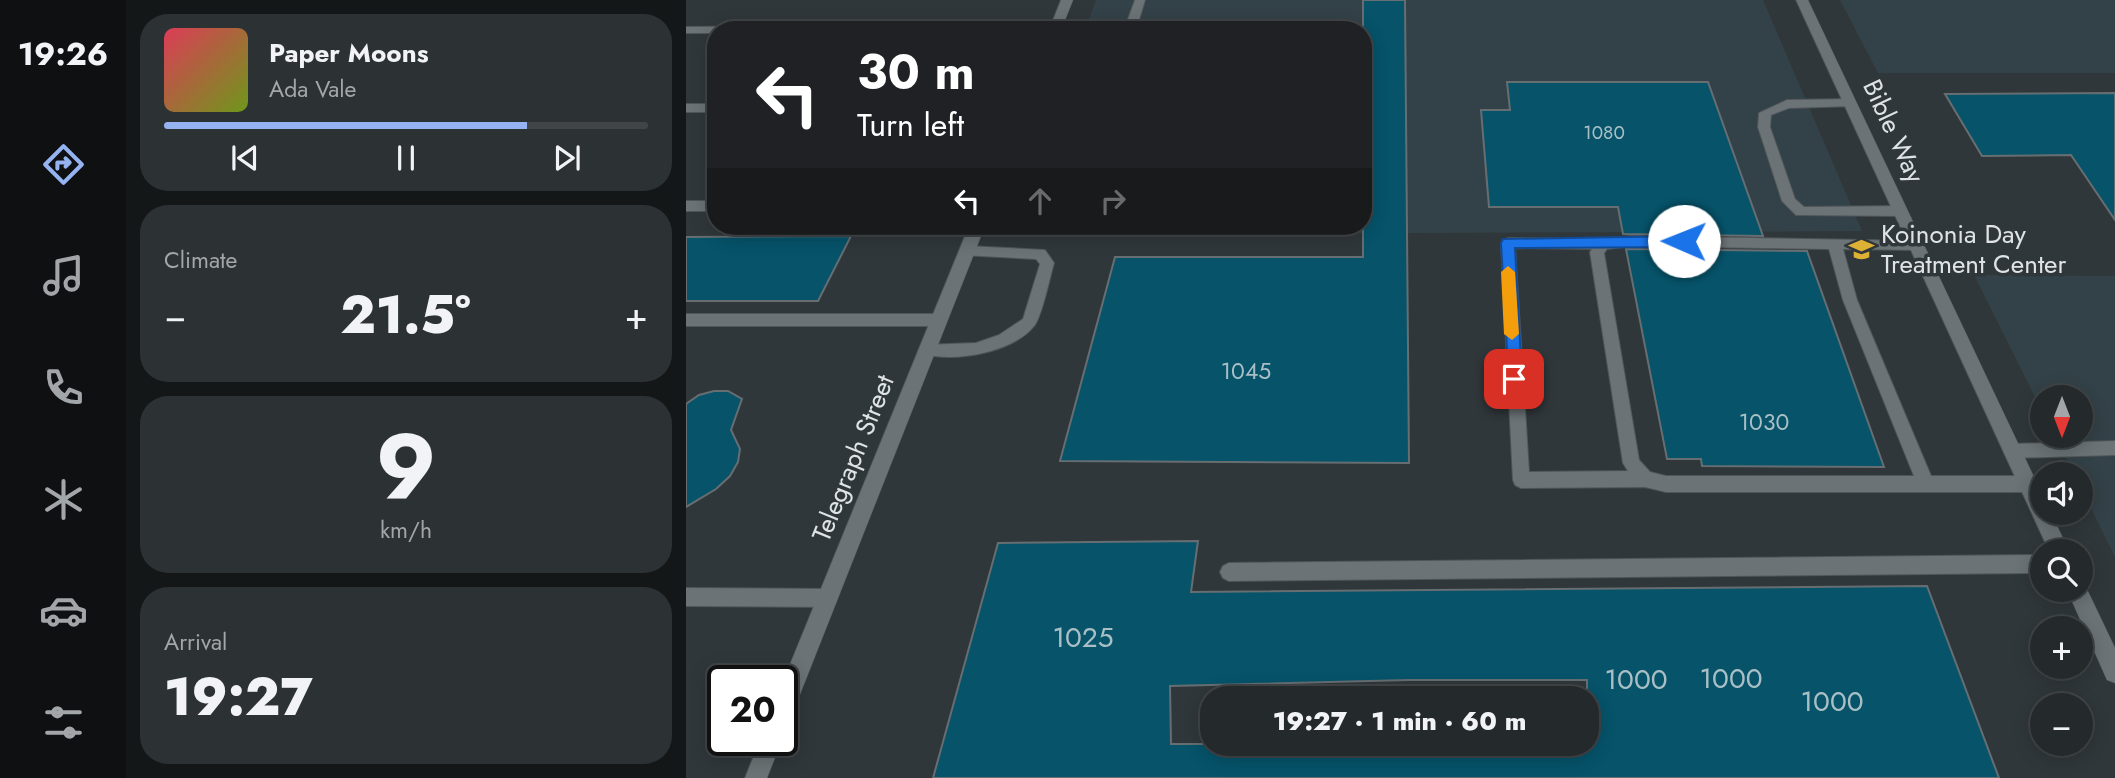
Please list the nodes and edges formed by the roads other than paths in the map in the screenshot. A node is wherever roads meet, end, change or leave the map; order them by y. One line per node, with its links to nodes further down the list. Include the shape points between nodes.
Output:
1 (1067, 0): 4 (street)
2 (1140, 0): 5 (lane)
3 (1802, 0): 8 (street, Bible Way)
4 (1059, 21)
5 (1133, 21)
6 (686, 30): 7 (lane)
7 (707, 30)
8 (1850, 103): 13 (street, Bible Way); 13 (lane, via 1787,104 1765,113 1765,127 1789,201 1801,212)
9 (686, 108): 10 (lane)
10 (707, 108)
11 (686, 206): 12 (lane)
12 (707, 206)
13 (1900, 211): 17 (street, Bible Way)
14 (973, 235): 18 (street, Telegraph Street)
15 (1834, 243): 16 (lane); 17 (lane); 25 (lane, via 1850,300)
16 (1602, 244): 24 (lane, via 1597,253 1631,463); 24 (lane, via 1508,243 1521,480)
17 (1916, 244): 23 (street, Bible Way)
18 (967, 251): 20 (street, Telegraph Street); 21 (lane, via 1040,254 1047,263 1029,322 1003,341 976,349)
19 (686, 320): 20 (lane)
20 (939, 320): 21 (street, Telegraph Street)
21 (927, 349): 31 (street, Telegraph Street)
22 (2115, 448): 23 (lane)
23 (2012, 451): 26 (street, Bible Way)
24 (1646, 479): 25 (lane, via 1666,484)
25 (1926, 484): 26 (lane)
26 (2028, 484): 27 (street, Bible Way)
27 (2053, 539)
28 (2030, 564): 29 (lane)
29 (1229, 572)
30 (686, 597): 31 (lane)
31 (828, 598): 33 (street, Telegraph Street)
32 (2082, 602): 34 (street)
33 (798, 672)
34 (2115, 673)
35 (765, 756): 36 (street)
36 (756, 778)

